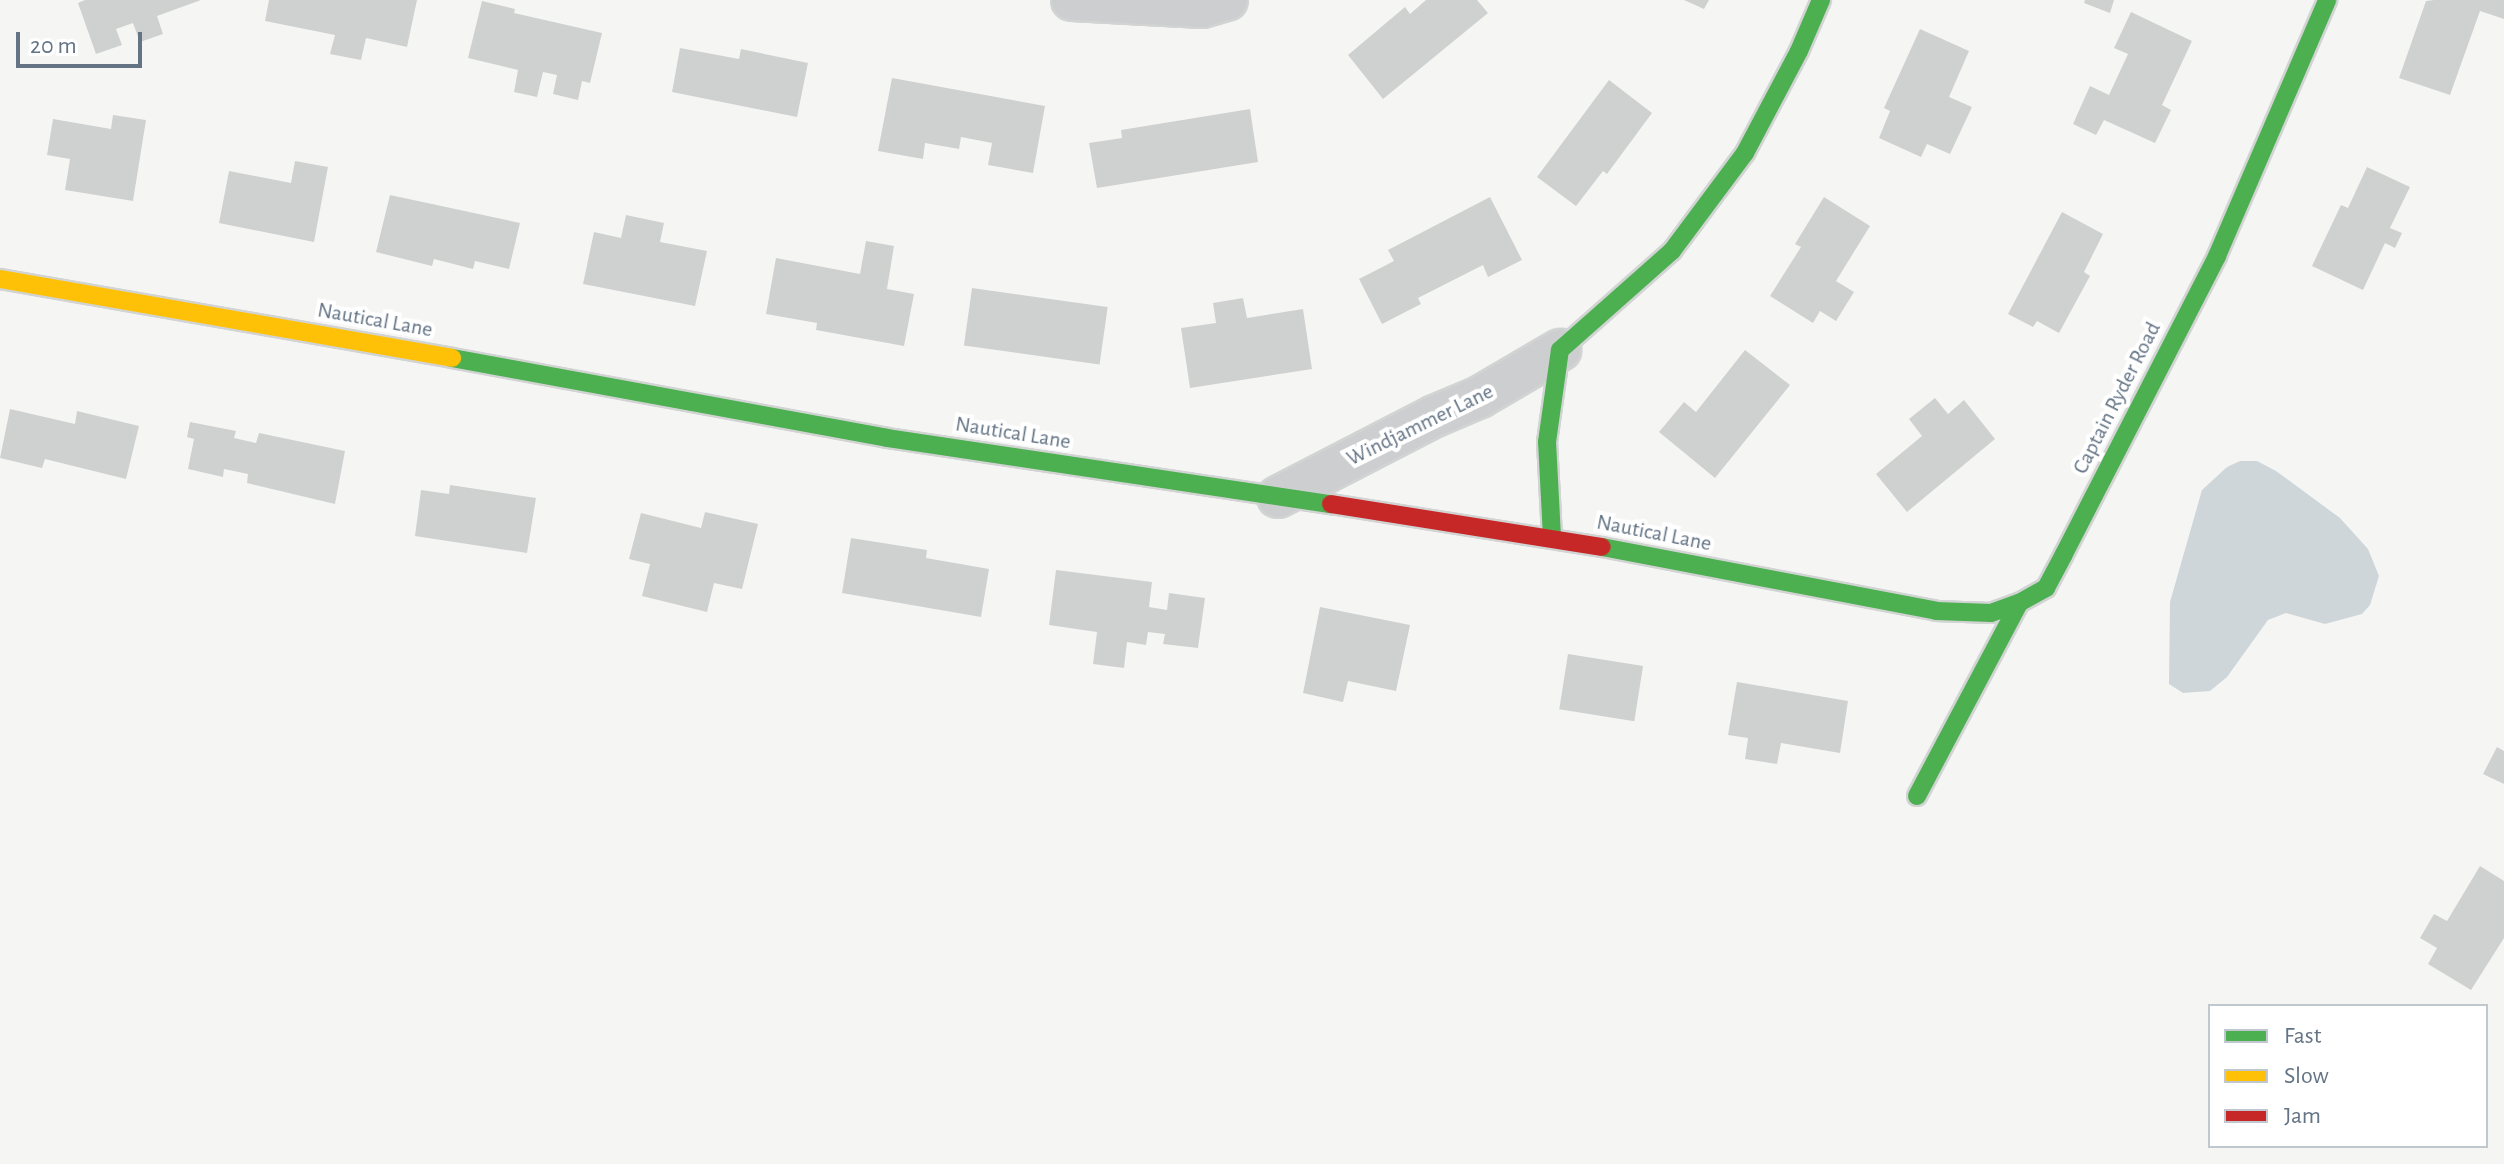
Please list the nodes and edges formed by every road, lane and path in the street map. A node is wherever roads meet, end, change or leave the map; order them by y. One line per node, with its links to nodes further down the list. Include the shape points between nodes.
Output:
1 (1227, 0): 4 (street, via 1202,7)
2 (1821, 0): 6 (street, Windjammer Lane, via 1745,153 1672,251)
3 (2327, 0): 9 (street, Captain Ryder Road, via 2217,256 2046,588)
4 (1080, 1)
5 (0, 279): 7 (street, Nautical Lane, via 887,438)
6 (1560, 350): 7 (street, Windjammer Lane, via 1480,397); 8 (street, via 1547,442)
7 (1278, 497): 8 (street, Nautical Lane)
8 (1552, 537): 9 (street, Nautical Lane, via 1936,611 1991,613)
9 (2019, 603): 10 (street, Captain Ryder Road)
10 (1917, 796)

